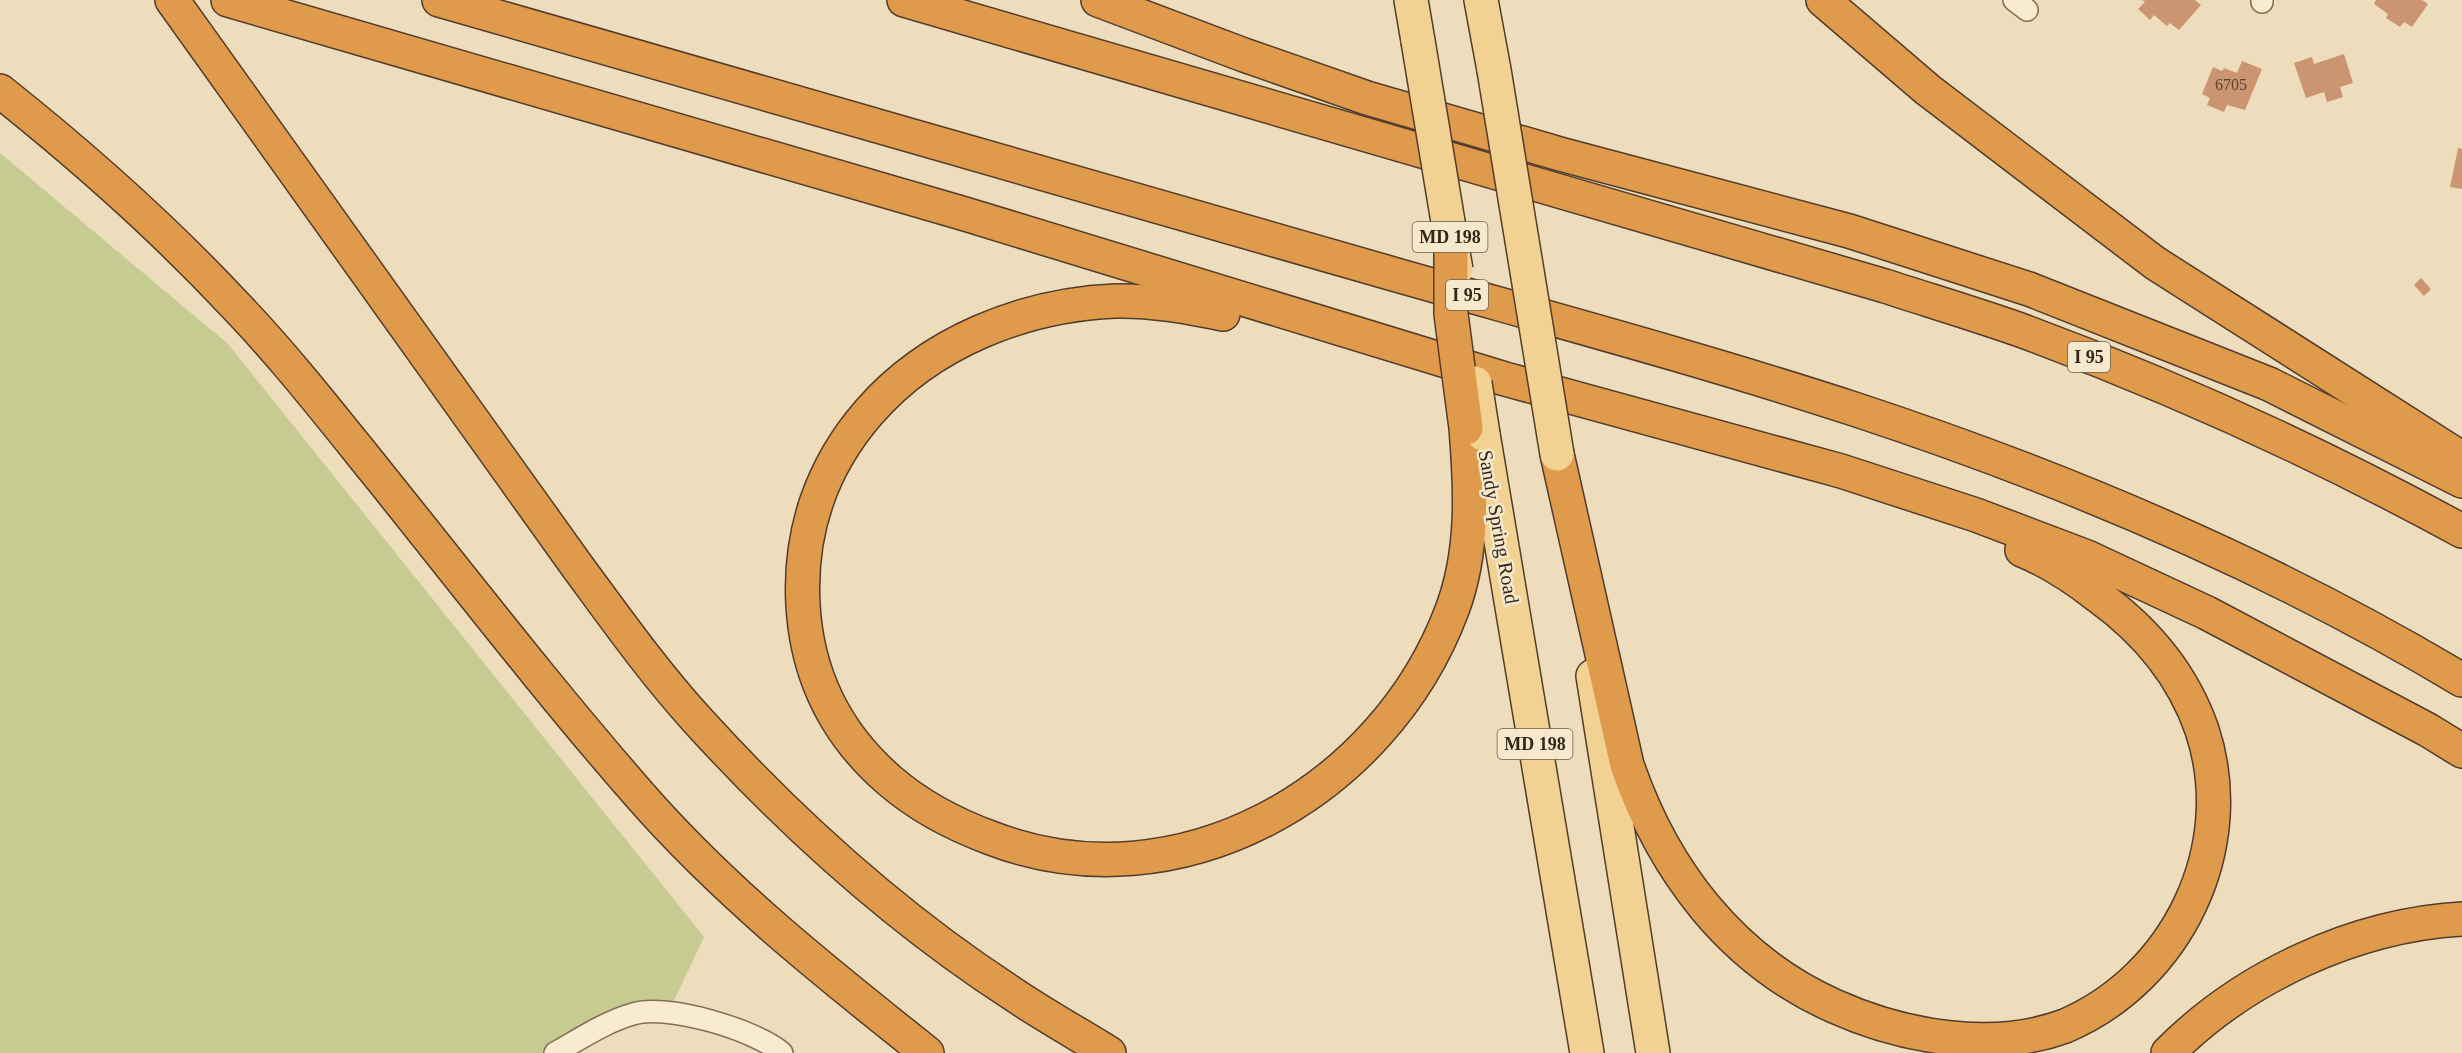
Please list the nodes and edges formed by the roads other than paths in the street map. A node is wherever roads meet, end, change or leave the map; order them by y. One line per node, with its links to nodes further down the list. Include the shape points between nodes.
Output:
1 (172, 0): 26 (highway, via 577,566 700,723 839,860 926,932 1015,996)
2 (228, 0): 13 (highway, via 953,210)
3 (439, 0): 20 (highway, I 95, via 1854,409 2100,501 2221,554 2329,607)
4 (904, 0): 10 (highway, I 95)
5 (941, 0): 10 (highway)
6 (1098, 0): 18 (highway, via 1367,98 1849,231 2029,289 2269,384)
7 (1411, 0): 12 (main road, MD 198, bridge)
8 (1481, 0): 16 (main road, MD 198, bridge)
9 (1822, 0): 17 (highway, via 1928,90 2155,263)
10 (1038, 39): 19 (highway, I 95, via 1885,286 2023,331 2259,428)
11 (0, 91): 25 (highway, via 76,151 235,304 309,389 596,744 706,865 769,924)
12 (1451, 243): 15 (highway, bridge, via 1451,314)
13 (1505, 379): 14 (highway); 15 (highway, via 1174,304 1116,301 1056,308 1014,318 968,337 924,362 887,392 855,427 827,473 810,517 801,571 805,631 819,681 840,728 872,765 913,800 958,826 1014,847 1058,857 1162,856 1213,842 1305,798 1353,761 1397,711 1426,665 1453,609 1466,554)
14 (1684, 430): 16 (highway, via 1950,521 2032,554 2125,615 2158,650 2202,731 2212,811 2199,886 2183,922 2131,985 2095,1011 2063,1027 2024,1038 1983,1042 1942,1038 1899,1030 1812,996 1741,946 1682,879 1642,807 1627,765); 21 (highway, via 1841,471 2087,556 2303,663)
15 (1474, 431): 27 (main road, Sandy Spring Road / MD 198)
16 (1557, 454): 28 (main road, MD 198)
17 (2462, 459)
18 (2462, 481)
19 (2462, 531)
20 (2462, 680)
21 (2462, 751)
22 (2462, 919): 29 (highway, via 2404,927 2357,939 2309,958 2259,983 2216,1011)
23 (555, 1053): 24 (street, via 635,1013 668,1013 705,1018)
24 (782, 1053)
25 (927, 1053)
26 (1109, 1053)
27 (1587, 1053)
28 (1653, 1053)
29 (2168, 1053)

